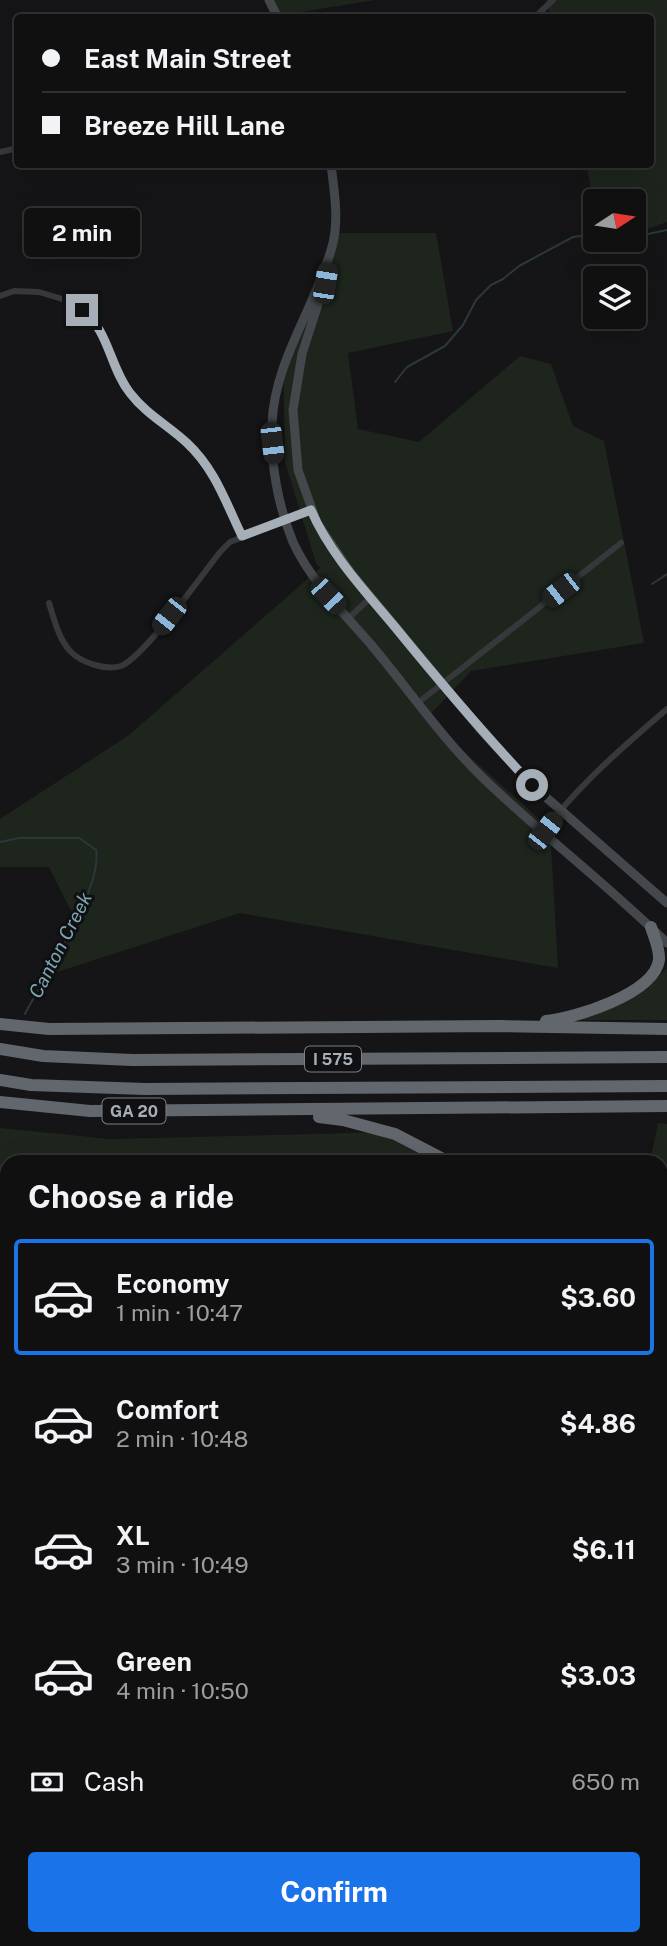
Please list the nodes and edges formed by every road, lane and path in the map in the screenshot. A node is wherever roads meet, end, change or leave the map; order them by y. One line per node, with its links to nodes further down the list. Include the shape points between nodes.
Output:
1 (553, 0): 2 (street)
2 (538, 14)
3 (331, 168): 4 (main road, via 336,211)
4 (331, 249): 6 (main road, via 302,354 293,410 298,470); 7 (main road, via 277,384 272,443)
5 (0, 296): 8 (street, via 40,292 69,301 94,319 128,391 210,470)
6 (311, 510): 7 (street); 10 (main road)
7 (286, 520): 8 (street); 12 (main road, via 300,554)
8 (242, 536): 11 (street, via 220,552 152,638 122,666 101,666 71,652)
9 (621, 544): 13 (street)
10 (370, 598): 12 (street); 13 (main road)
11 (49, 603)
12 (349, 618): 14 (main road)
13 (442, 684): 14 (street); 16 (main road)
14 (419, 702): 17 (main road, via 481,775)
15 (667, 709): 16 (street)
16 (561, 811): 17 (street); 18 (main road)
17 (544, 833): 19 (main road)
18 (667, 903)
19 (651, 927): 20 (main road); 22 (highway, via 659,954 657,966 627,993 566,1017)
20 (667, 943)
21 (0, 1024): 22 (highway, via 88,1029)
22 (500, 1026): 23 (highway)
23 (667, 1029)
24 (0, 1049): 25 (highway, I 575, via 132,1060)
25 (667, 1057)
26 (0, 1080): 27 (highway, I 575, via 145,1090)
27 (667, 1086)
28 (0, 1102): 30 (highway, GA 20, via 90,1111)
29 (667, 1107): 30 (highway)
30 (267, 1110): 31 (highway, GA 20, via 344,1119 395,1134)
31 (436, 1155)

